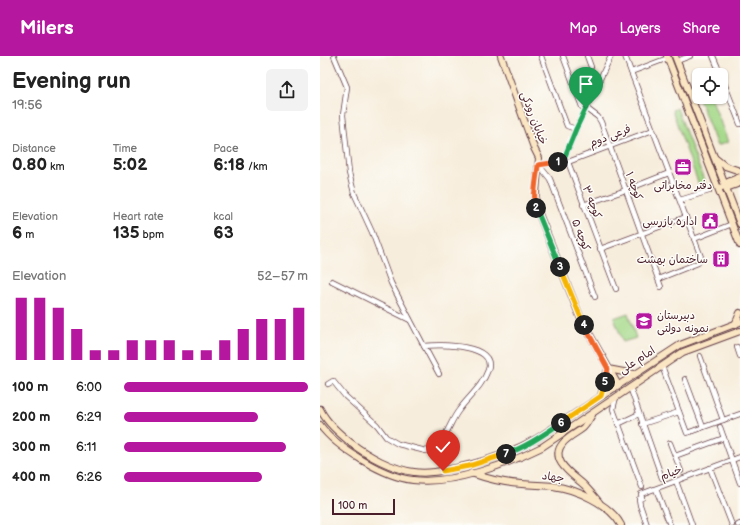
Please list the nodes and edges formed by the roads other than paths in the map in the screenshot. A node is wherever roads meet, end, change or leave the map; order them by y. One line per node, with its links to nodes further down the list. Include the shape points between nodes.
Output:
1 (334, 56): 50 (street, via 346,87 343,115 349,173 354,193 391,283)
2 (501, 56): 13 (main road, خیابان رودکی)
3 (506, 56): 13 (main road)
4 (541, 56): 20 (street, via 567,126)
5 (563, 56): 18 (street)
6 (587, 56): 14 (street)
7 (612, 56): 18 (street)
8 (625, 56): 16 (street)
9 (690, 56): 12 (street)
10 (713, 56): 15 (street)
11 (667, 57): 16 (street); 30 (main road)
12 (676, 58): 23 (main road)
13 (503, 63): 25 (main road, خیابان رودکی, via 540,158)
14 (591, 67)
15 (718, 68)
16 (631, 72): 21 (street)
17 (728, 96): 19 (street)
18 (584, 107): 20 (street); 22 (street, کوچه ۱, via 598,117)
19 (740, 124)
20 (576, 129): 24 (street)
21 (653, 130): 22 (street, فرعی دوم); 27 (street)
22 (609, 146): 24 (street, فرعی دوم); 31 (street, کوچه ۱)
23 (714, 156): 26 (main road, via 725,166); 30 (main road)
24 (566, 162): 25 (street); 34 (street, کوچه ۳)
25 (538, 165): 48 (street, کوچه ۵, via 550,179); 58 (main road, خیابان رودکی, via 535,204 581,319)
26 (740, 171)
27 (669, 172): 31 (street); 33 (street)
28 (740, 177): 30 (main road)
29 (740, 183): 30 (main road)
30 (722, 187): 35 (main road); 36 (main road)
31 (626, 190): 34 (street); 40 (street, کوچه ۱)
32 (709, 191): 33 (street)
33 (680, 200): 37 (street)
34 (583, 205): 43 (street, کوچه ۳)
35 (737, 208): 36 (main road, via 728,204); 38 (main road)
36 (727, 210): 39 (main road)
37 (686, 217): 40 (street); 41 (street)
38 (739, 221)
39 (732, 224): 41 (street); 42 (main road)
40 (642, 233): 43 (street); 44 (street, کوچه ۱)
41 (694, 239): 44 (street, via 701,257 698,263)
42 (740, 245)
43 (600, 249): 47 (street, کوچه ۳)
44 (658, 279): 46 (street, کوچه ۱)
45 (332, 281): 50 (street)
46 (661, 287)
47 (616, 289)
48 (596, 297)
49 (740, 313): 51 (main road)
50 (410, 320): 53 (street)
51 (738, 323): 60 (main road, امام علی, via 680,345)
52 (740, 331): 57 (main road, امام علی, via 683,352)
53 (424, 346): 59 (street); 62 (street, via 465,348 480,352 489,361 489,369 482,383 459,410 442,441 432,449 420,450 391,441 345,396 336,383 333,381)
54 (737, 347): 56 (street)
55 (700, 356): 72 (street)
56 (740, 356)
57 (662, 366): 64 (main road, امام علی); 69 (street)
58 (608, 369): 60 (main road); 63 (main road, خیابان رودکی); 65 (main road)
59 (439, 374)
60 (634, 374): 63 (main road, امام علی)
61 (686, 379): 76 (street)
62 (328, 384)
63 (618, 385): 65 (main road, امام علی)
64 (630, 387): 66 (main road, امام علی); 70 (street)
65 (601, 396): 67 (main road, امام علی, via 516,450 469,466 428,473 399,468 357,448 329,424)
66 (616, 397): 68 (main road, امام علی); 73 (street, via 613,409)
67 (320, 409)
68 (594, 412): 85 (main road, امام علی, via 542,447 520,458); 91 (main road, via 584,427 561,445 559,455 564,468)
69 (679, 412): 74 (street); 76 (street, via 687,433)
70 (639, 414): 73 (street); 74 (street)
71 (740, 414): 72 (street)
72 (723, 420): 76 (street)
73 (618, 424): 89 (street)
74 (642, 424): 86 (street)
75 (320, 425): 85 (main road, امام علی, via 353,455 396,476 428,481)
76 (703, 427)
77 (720, 427): 78 (street)
78 (724, 438): 80 (street); 82 (street)
79 (670, 442): 80 (street)
80 (675, 456): 84 (street)
81 (740, 456): 82 (street, خیام)
82 (731, 460): 83 (street, خیام); 88 (street)
83 (710, 468): 87 (street, خیام); 96 (street)
84 (681, 471)
85 (471, 473): 91 (main road, جهاد, via 492,480 562,488)
86 (662, 478)
87 (676, 481): 90 (street, خیام); 95 (street)
88 (740, 483)
89 (642, 488)
90 (656, 488): 93 (street, خیام, via 641,494 642,498 639,499); 94 (street)
91 (603, 506): 92 (main road, جهاد)
92 (621, 525)
93 (647, 525)
94 (670, 525)
95 (692, 525)
96 (732, 525)

